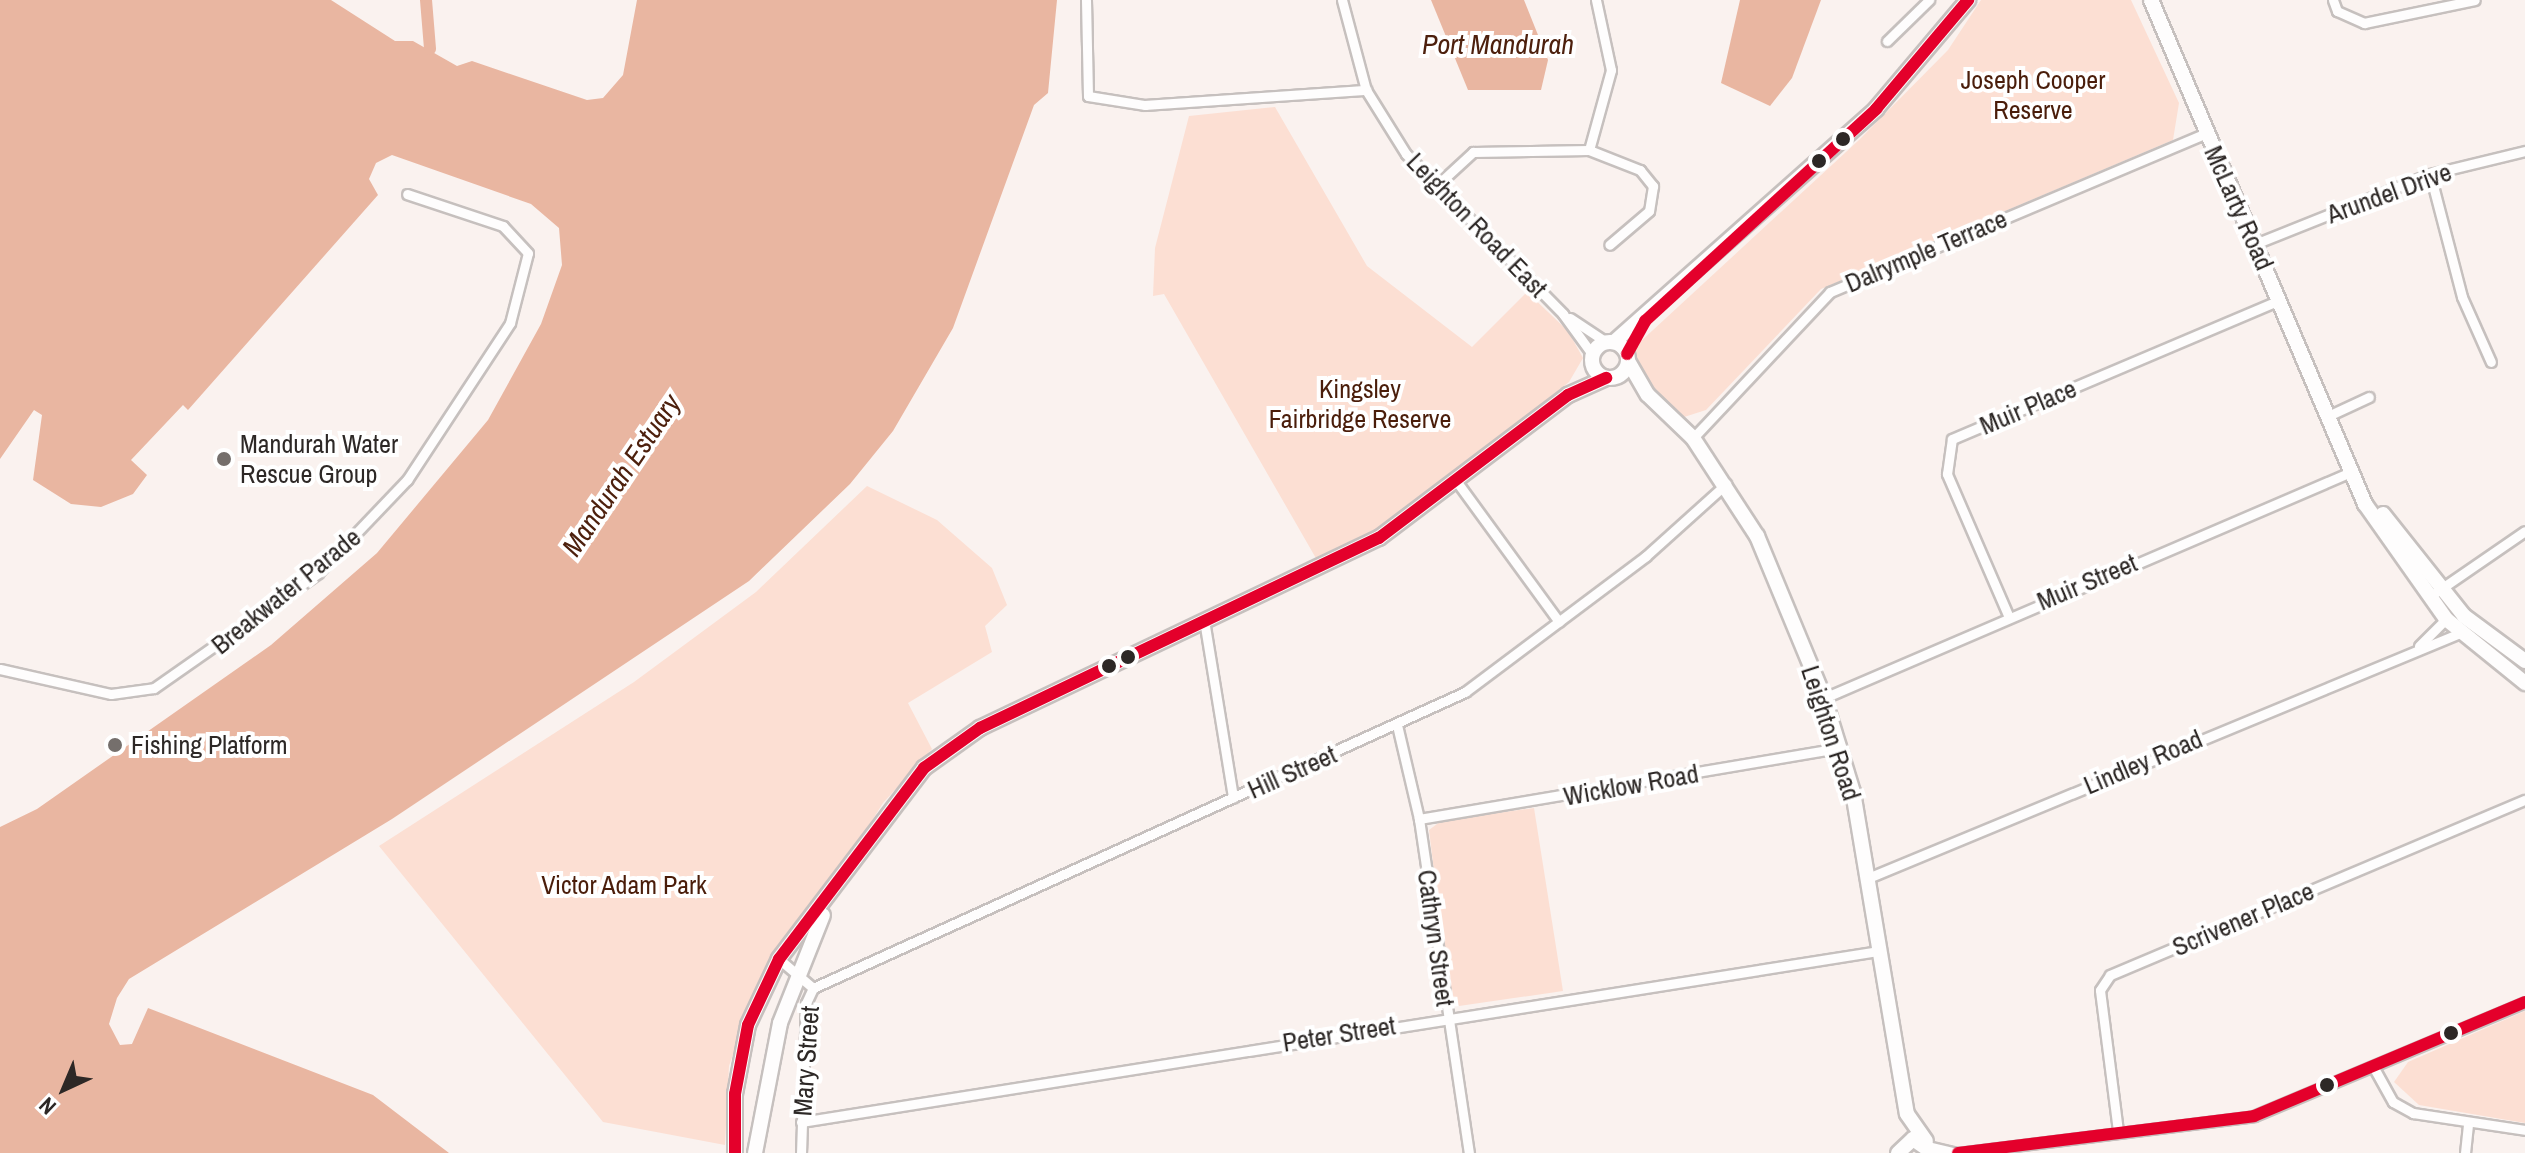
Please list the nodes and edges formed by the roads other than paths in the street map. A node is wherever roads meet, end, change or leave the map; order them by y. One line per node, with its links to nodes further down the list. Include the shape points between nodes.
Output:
1 (1086, 0): 10 (street, via 1088,96 1145,105)
2 (1342, 0): 10 (street, Leighton Road East)
3 (1596, 0): 12 (street, via 1611,70)
4 (1929, 0): 9 (street)
5 (1968, 0): 21 (street, Mary Street, via 1876,109)
6 (2151, 0): 11 (street, McLarty Road)
7 (2333, 0): 8 (street, via 2337,11 2364,23)
8 (2475, 0)
9 (1887, 41)
10 (1366, 90): 15 (street, Leighton Road East)
11 (2206, 133): 17 (street, McLarty Road); 31 (street, Dalrymple Terrace, via 1830,292)
12 (1589, 150): 15 (street, via 1473,152); 18 (street, via 1640,170 1653,186 1649,211)
13 (2525, 151): 14 (street, Arundel Drive)
14 (2430, 174): 17 (street, Arundel Drive); 25 (street, via 2462,297)
15 (1435, 187): 20 (street, Leighton Road East)
16 (407, 194): 43 (street, Breakwater Parade, via 503,226 528,253 510,323 407,480 318,573 154,688 111,694)
17 (2255, 244): 19 (street, McLarty Road)
18 (1609, 245)
19 (2279, 300): 30 (street, McLarty Road); 37 (street, Muir Place, via 1952,439 1947,474)
20 (1563, 314): 22 (street, Leighton Road East); 23 (street, Leighton Road East)
21 (1645, 321): 22 (street, Mary Street); 24 (street, Mary Street)
22 (1610, 342): 23 (street, Mary Street); 24 (street)
23 (1592, 357): 26 (street); 27 (street, Mary Street)
24 (1628, 357): 26 (street, Mary Street); 28 (street, Leighton Road)
25 (2491, 362)
26 (1611, 378): 27 (street, Mary Street); 28 (street, Leighton Road)
27 (1568, 395): 33 (street, Mary Street)
28 (1648, 395): 31 (street, Leighton Road)
29 (2369, 397): 30 (street)
30 (2328, 416): 32 (street, McLarty Road)
31 (1693, 438): 34 (street, Leighton Road)
32 (2353, 471): 36 (street, McLarty Road, via 2365,504); 37 (street, Muir Street)
33 (1457, 482): 38 (street, Mary Street, via 1379,538); 39 (street)
34 (1726, 484): 39 (street, Hill Street); 45 (street, Leighton Road, via 1757,536)
35 (2525, 531): 36 (street)
36 (2435, 593): 40 (street, McLarty Road)
37 (2008, 615): 45 (street, Muir Street)
38 (1204, 620): 48 (street); 52 (street, Mary Street, via 947,749 895,799)
39 (1559, 622): 46 (street, Hill Street, via 1465,692)
40 (2456, 624): 41 (street, Lindley Road); 41 (street, Lindley Road); 42 (street, McLarty Road); 44 (street, McLarty Road)
41 (2419, 646): 51 (street, Lindley Road)
42 (2525, 661)
43 (0, 669)
44 (2525, 683)
45 (1824, 698): 47 (street, Leighton Road)
46 (1397, 725): 48 (street, Hill Street); 50 (street, Cathryn Street)
47 (1841, 748): 50 (street, Wicklow Road); 51 (street, Leighton Road)
48 (1233, 798): 56 (street, Hill Street)
49 (2525, 800): 64 (street, Scrivener Place, via 2110,975 2100,990)
50 (1419, 819): 58 (street, Cathryn Street)
51 (1868, 878): 53 (street, Leighton Road)
52 (836, 889): 54 (street, Mary Street); 55 (street, Mary Street)
53 (1878, 951): 58 (street, Peter Street); 60 (street, Leighton Road)
54 (779, 959): 55 (street); 67 (street, Mary Street, via 748,1025 735,1094)
55 (797, 973): 56 (street, Mary Street); 68 (street)
56 (813, 988): 61 (street, Mary Street, via 806,1003)
57 (2525, 1002): 59 (street)
58 (1447, 1016): 61 (street, Peter Street); 70 (street, Cathryn Street)
59 (2374, 1068): 62 (street, via 2393,1102); 64 (street, via 2254,1116)
60 (1907, 1114): 65 (street, Leighton Road); 66 (street, Leighton Road)
61 (801, 1122): 69 (street, Mary Street)
62 (2468, 1123): 63 (street); 72 (street)
63 (2525, 1130)
64 (2118, 1131): 71 (street)
65 (1930, 1147): 66 (street, Leighton Road); 71 (street)
66 (1897, 1150)
67 (735, 1153)
68 (755, 1153)
69 (801, 1153)
70 (1469, 1153)
71 (1957, 1153)
72 (2465, 1153)

